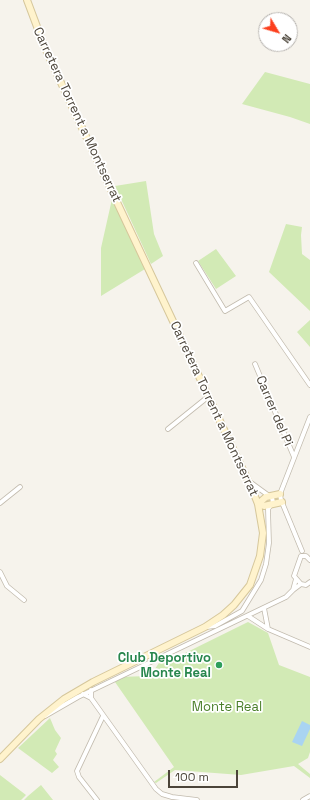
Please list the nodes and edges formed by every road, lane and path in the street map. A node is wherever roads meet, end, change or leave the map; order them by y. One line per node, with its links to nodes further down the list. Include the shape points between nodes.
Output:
1 (27, 0): 5 (main road, Carretera Torrent a Montserrat, via 75,112)
2 (196, 263): 4 (street, via 225,310 249,297)
3 (255, 364): 8 (street, Carrer del Pi)
4 (310, 385)
5 (209, 395): 7 (street); 9 (main road, Carretera Torrent a Montserrat)
6 (310, 417): 8 (street)
7 (168, 429)
8 (294, 458): 12 (street)
9 (249, 481): 11 (street); 14 (main road, Carretera Torrent a Montserrat)
10 (20, 487): 13 (street)
11 (269, 496): 12 (main road); 14 (main road); 15 (street, via 272,498)
12 (281, 499): 15 (main road); 16 (street)
13 (0, 503)
14 (258, 504): 15 (main road); 25 (main road, Carretera Torrent a Montserrat, via 262,544 253,578 234,605)
15 (272, 505): 25 (street, via 268,509 269,543 261,580 248,603 236,615 215,626)
16 (306, 557): 18 (street, via 294,576)
17 (0, 572): 22 (street, via 7,586)
18 (296, 578): 19 (street); 21 (street)
19 (301, 584): 20 (street); 21 (street)
20 (309, 584)
21 (293, 590): 23 (street, via 286,597)
22 (24, 600)
23 (264, 608): 24 (street); 26 (street)
24 (248, 616): 26 (street); 28 (street)
25 (204, 628): 32 (main road, Carretera Torrent a Montserrat, via 77,690)
26 (268, 629): 27 (street)
27 (310, 647)
28 (91, 690): 29 (street); 30 (street)
29 (83, 694): 30 (street); 32 (street)
30 (91, 698): 31 (street)
31 (103, 716): 35 (street, via 77,772); 36 (street, via 156,789 172,797)
32 (39, 719): 33 (main road, Carretera Torrent a Montserrat)
33 (0, 759)
34 (310, 796): 37 (street)
35 (97, 800)
36 (197, 800)
37 (303, 800)

